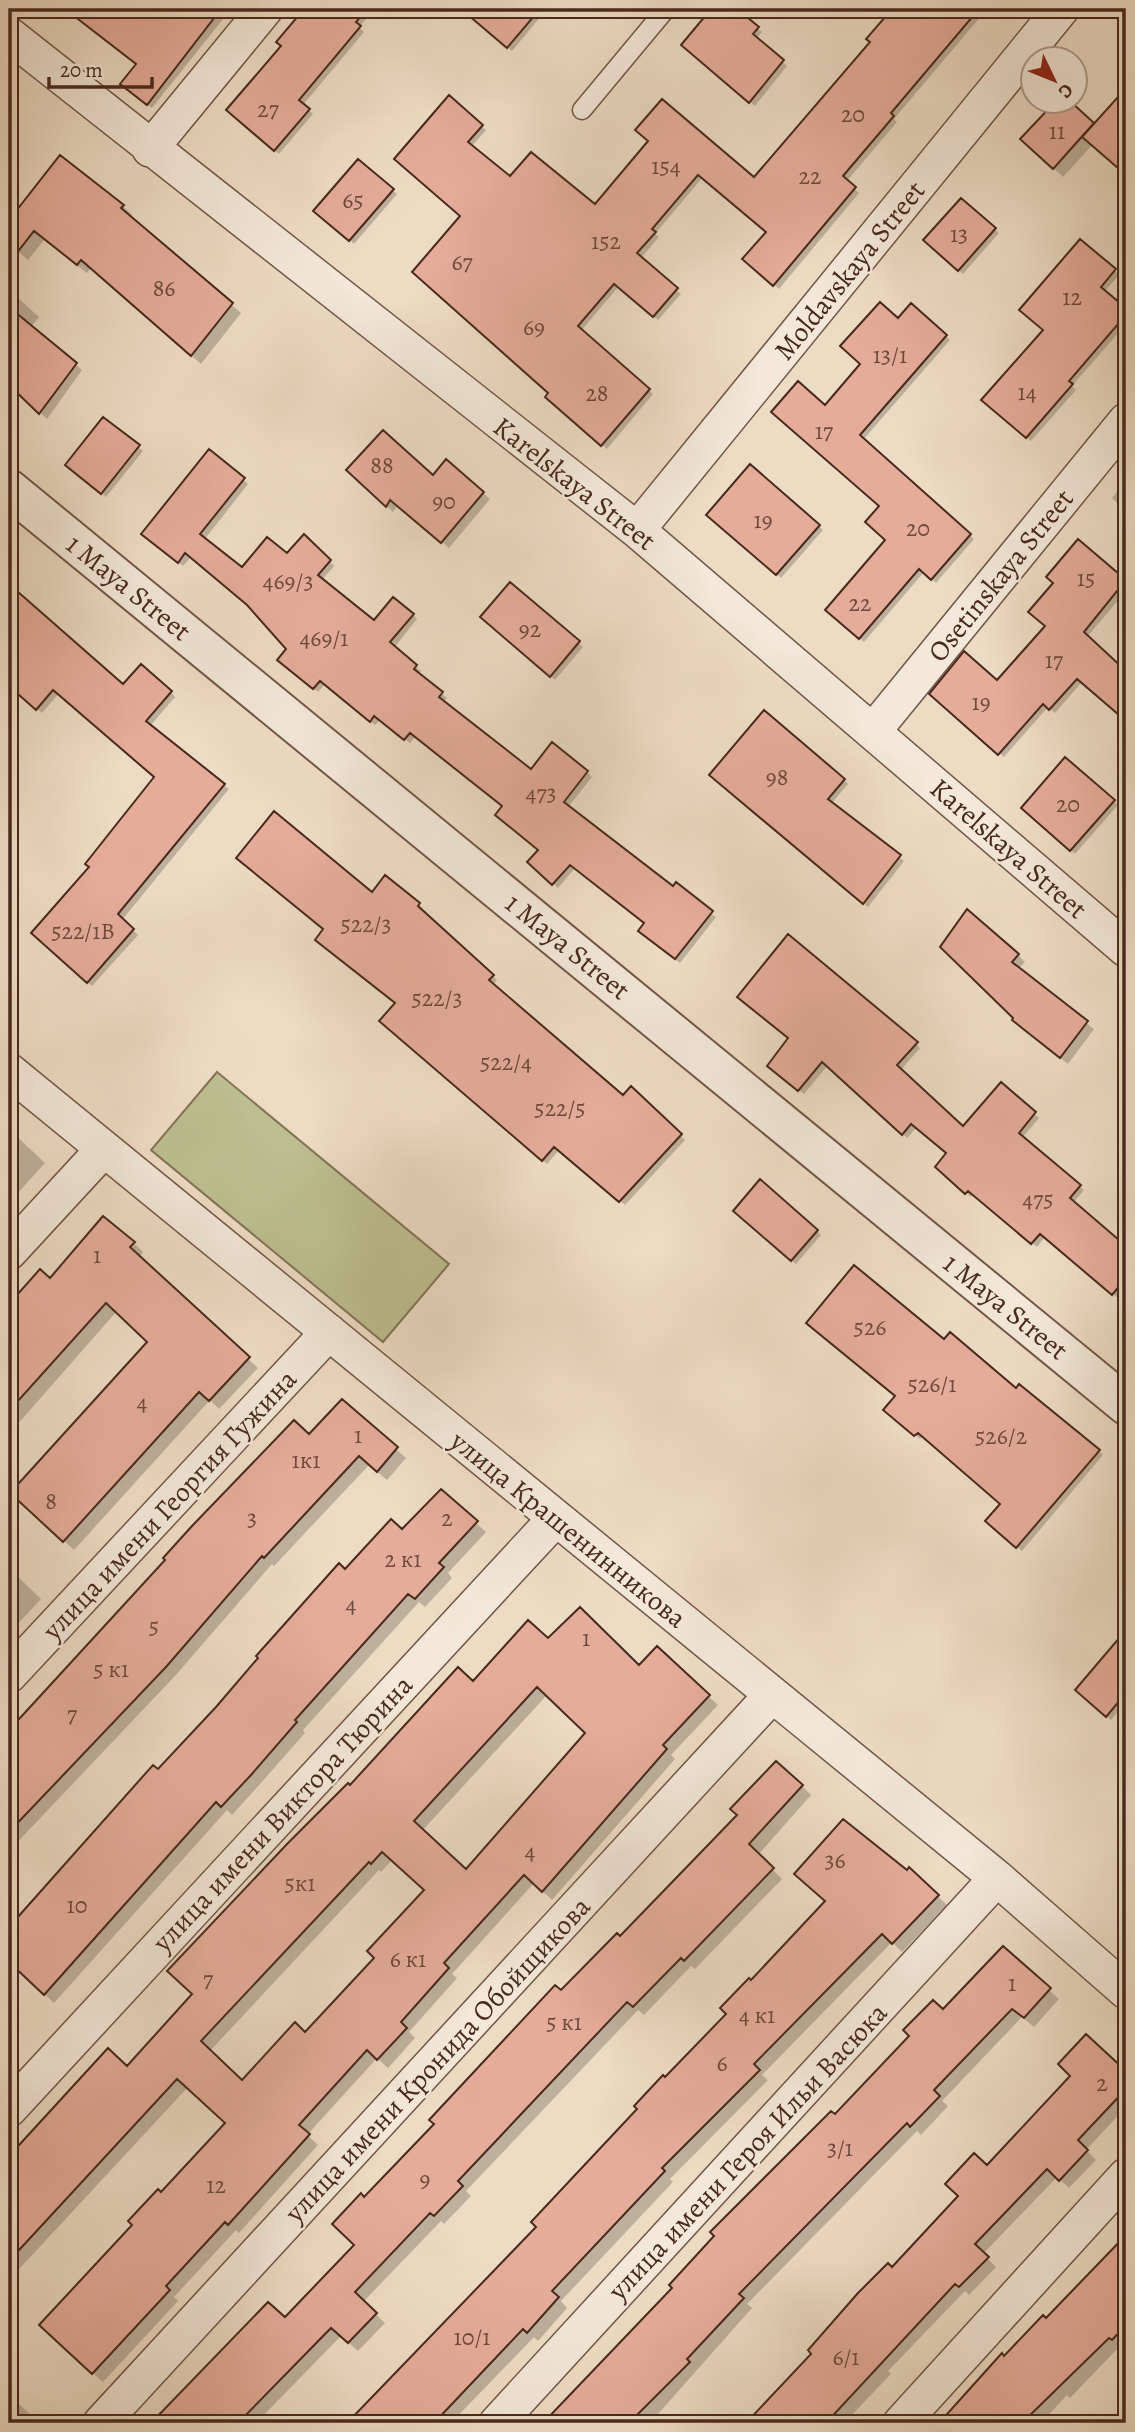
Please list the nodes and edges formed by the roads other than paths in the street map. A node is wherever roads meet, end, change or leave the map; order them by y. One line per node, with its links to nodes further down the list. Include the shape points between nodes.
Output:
1 (265, 9): 6 (street)
2 (666, 9): 5 (lane)
3 (1061, 9): 9 (street, Moldavskaya Street)
4 (9, 35): 6 (street, Karelskaya Street)
5 (582, 110)
6 (150, 149): 9 (street, Karelskaya Street)
7 (1126, 421): 10 (street, Osetinskaya Street)
8 (9, 489): 16 (street, 1 Maya Street)
9 (638, 530): 10 (street, Karelskaya Street)
10 (874, 730): 11 (street, Karelskaya Street)
11 (1123, 940)
12 (9, 1071): 13 (street, улица Крашенинникова)
13 (104, 1149): 14 (street); 15 (street, улица Крашенинникова)
14 (9, 1252)
15 (329, 1332): 17 (street, улица Крашенинникова); 18 (street, улица имени Георгия Гужина)
16 (1126, 1405)
17 (556, 1518): 19 (street, улица Крашенинникова); 22 (street, улица имени Виктора Тюрина)
18 (9, 1675)
19 (772, 1695): 20 (street, улица Крашенинникова); 24 (street, улица имени Кронида Обойщикова)
20 (997, 1878): 21 (street, улица Крашенинникова); 25 (street, улица имени Героя Ильи Васюка)
21 (1126, 1991)
22 (9, 2109)
23 (1126, 2176): 26 (street)
24 (102, 2423)
25 (497, 2423)
26 (901, 2423)

